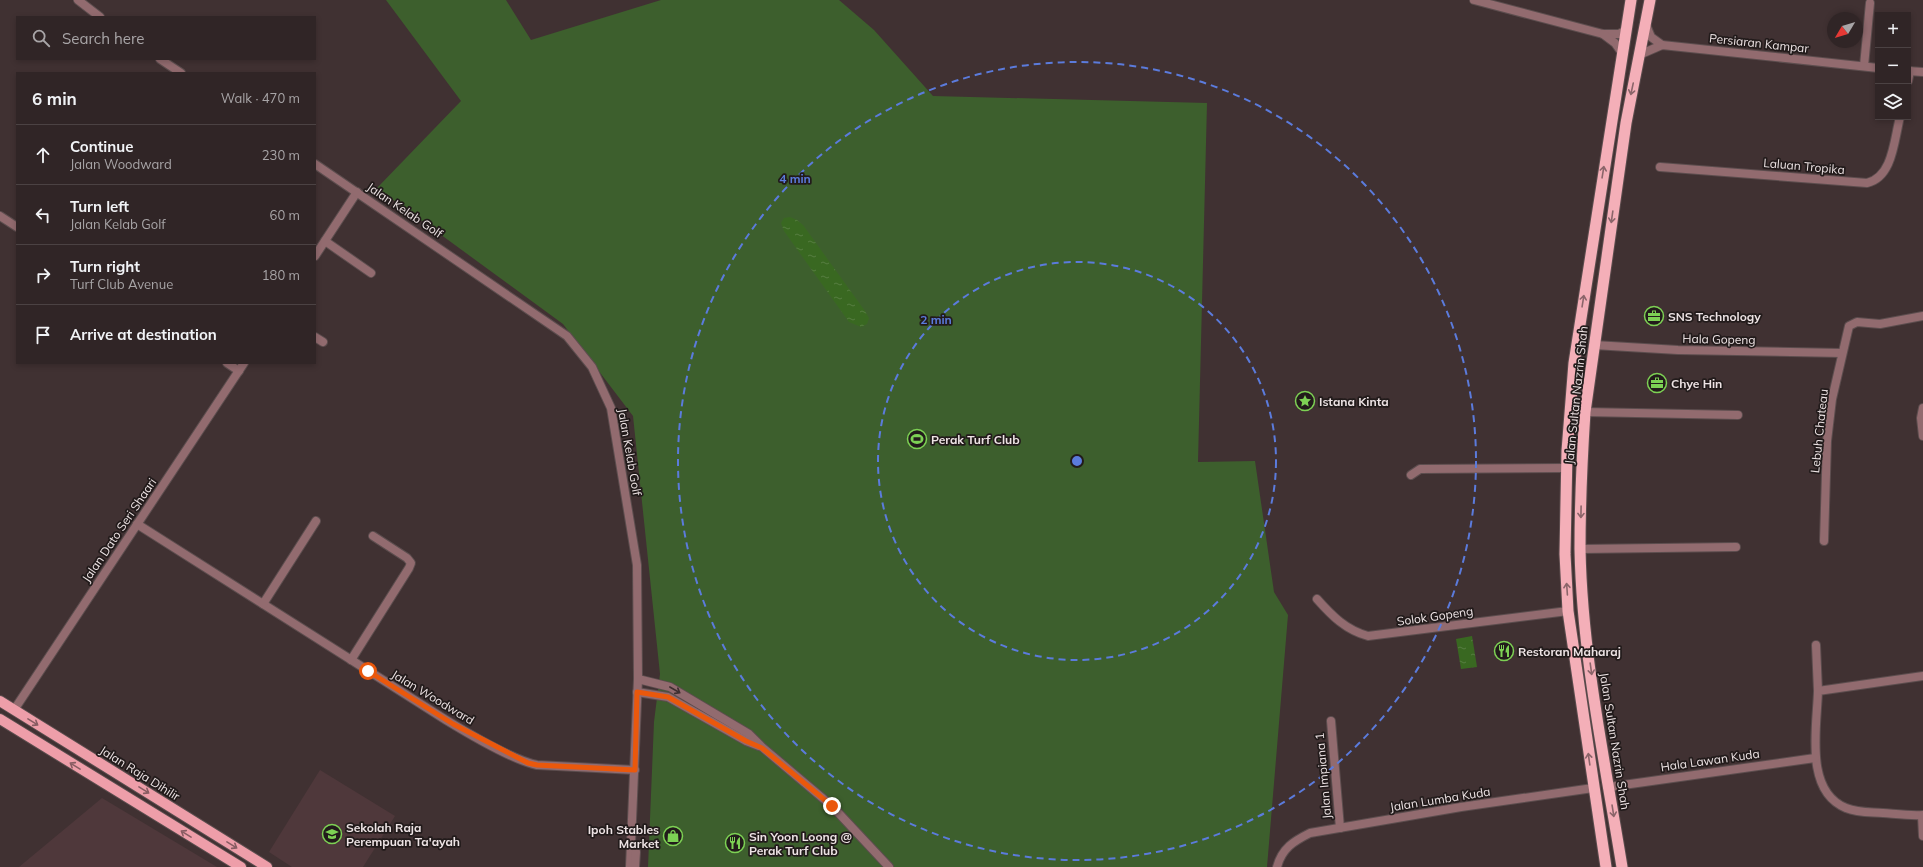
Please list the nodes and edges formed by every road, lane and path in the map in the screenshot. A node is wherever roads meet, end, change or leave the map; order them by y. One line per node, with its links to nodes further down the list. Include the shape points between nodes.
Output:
1 (78, 0): 6 (street)
2 (1474, 0): 9 (street)
3 (1631, 0): 8 (highway, Jalan Sultan Nazrin Shah)
4 (1650, 0): 7 (highway, Jalan Sultan Nazrin Shah)
5 (1870, 3): 14 (street)
6 (99, 16)
7 (1646, 25): 10 (street, via 1651,37); 12 (highway, Jalan Sultan Nazrin Shah)
8 (1626, 30): 9 (street, via 1619,34); 11 (highway, Jalan Sultan Nazrin Shah)
9 (1603, 34): 11 (street, via 1615,43)
10 (1662, 45): 12 (street); 14 (street, Persiaran Kampar)
11 (1622, 53): 40 (highway, Jalan Sultan Nazrin Shah, one-way to 11, via 1574,363)
12 (1640, 55): 31 (highway, Jalan Sultan Nazrin Shah, one-way to 31, via 1626,123)
13 (162, 60): 17 (street)
14 (1864, 66): 15 (street, Persiaran Kampar)
15 (1875, 68)
16 (1911, 71): 18 (street)
17 (180, 72)
18 (1923, 72)
19 (1899, 120): 21 (street, Laluan Tropika, via 1886,169 1874,182)
20 (316, 165): 22 (street, Jalan Kelab Golf)
21 (1660, 167)
22 (357, 192): 25 (street); 54 (street, Jalan Kelab Golf, via 567,336 592,367 611,408 637,564)
23 (0, 216): 24 (street)
24 (16, 226)
25 (325, 241): 26 (street); 27 (street)
26 (316, 254)
27 (371, 273)
28 (1923, 316): 32 (street, Lebuh Chateau, via 1880,324 1857,322 1849,326)
29 (316, 338): 30 (street)
30 (323, 342)
31 (1594, 344): 32 (street, Hala Gopeng, via 1678,350); 37 (highway, Jalan Sultan Nazrin Shah)
32 (1842, 354): 45 (street, Lebuh Chateau, via 1832,399)
33 (228, 364): 35 (street)
34 (243, 364): 35 (street, Jalan Dato Seri Shaari)
35 (239, 371): 43 (street, Jalan Dato Seri Shaari)
36 (1923, 408): 39 (street)
37 (1585, 412): 38 (street); 47 (highway, Jalan Sultan Nazrin Shah, one-way to 47, via 1581,460)
38 (1738, 415)
39 (1923, 436)
40 (1566, 468): 41 (street, via 1420,469); 50 (highway, Jalan Sultan Nazrin Shah, one-way to 40)
41 (1411, 475)
42 (316, 521): 49 (street)
43 (137, 524): 49 (street, Jalan Woodward); 58 (street, Jalan Dato Seri Shaari)
44 (372, 536): 52 (street, via 407,558 410,563)
45 (1824, 540)
46 (1736, 547): 47 (street)
47 (1580, 549): 64 (highway, Jalan Sultan Nazrin Shah, one-way to 64, via 1590,666)
48 (1317, 599): 50 (street, Solok Gopeng, via 1337,621 1356,633 1368,636)
49 (263, 604): 52 (street, Jalan Woodward)
50 (1568, 611): 65 (highway, Jalan Sultan Nazrin Shah, one-way to 50)
51 (1816, 646): 55 (street)
52 (351, 660): 63 (street, Jalan Woodward, via 453,724 528,763)
53 (1923, 676): 55 (street)
54 (638, 679): 56 (street, Jalan Kelab Golf); 61 (street, one-way to 61, via 670,687 749,734)
55 (1818, 691): 62 (street)
56 (637, 692): 61 (street, via 668,697); 63 (street, Jalan Kelab Golf)
57 (0, 702): 58 (main road, Jalan Raja Dihilir)
58 (14, 710): 70 (main road, Jalan Raja Dihilir, one-way to 70)
59 (0, 719): 69 (main road, one-way to 59)
60 (1331, 722): 67 (street, Jalan Impiana 1)
61 (762, 748): 73 (street, via 832,806)
62 (1815, 758): 64 (street, Hala Lawan Kuda); 66 (street, via 1818,776 1824,788 1834,800 1846,808 1862,812)
63 (635, 770): 71 (street, Jalan Kelab Golf); 72 (street, Jalan Kelab Golf)
64 (1609, 787): 76 (highway, Jalan Sultan Nazrin Shah, one-way to 76)
65 (1593, 788): 67 (street, Jalan Lumba Kuda); 75 (highway, Jalan Sultan Nazrin Shah)
66 (1922, 815): 68 (street)
67 (1340, 828): 74 (street, Jalan Lumba Kuda, via 1310,833 1292,842 1279,858)
68 (1923, 836)
69 (241, 867)
70 (267, 867)
71 (630, 867)
72 (636, 867)
73 (889, 867)
74 (1277, 867)
75 (1606, 867)
76 (1622, 867)

